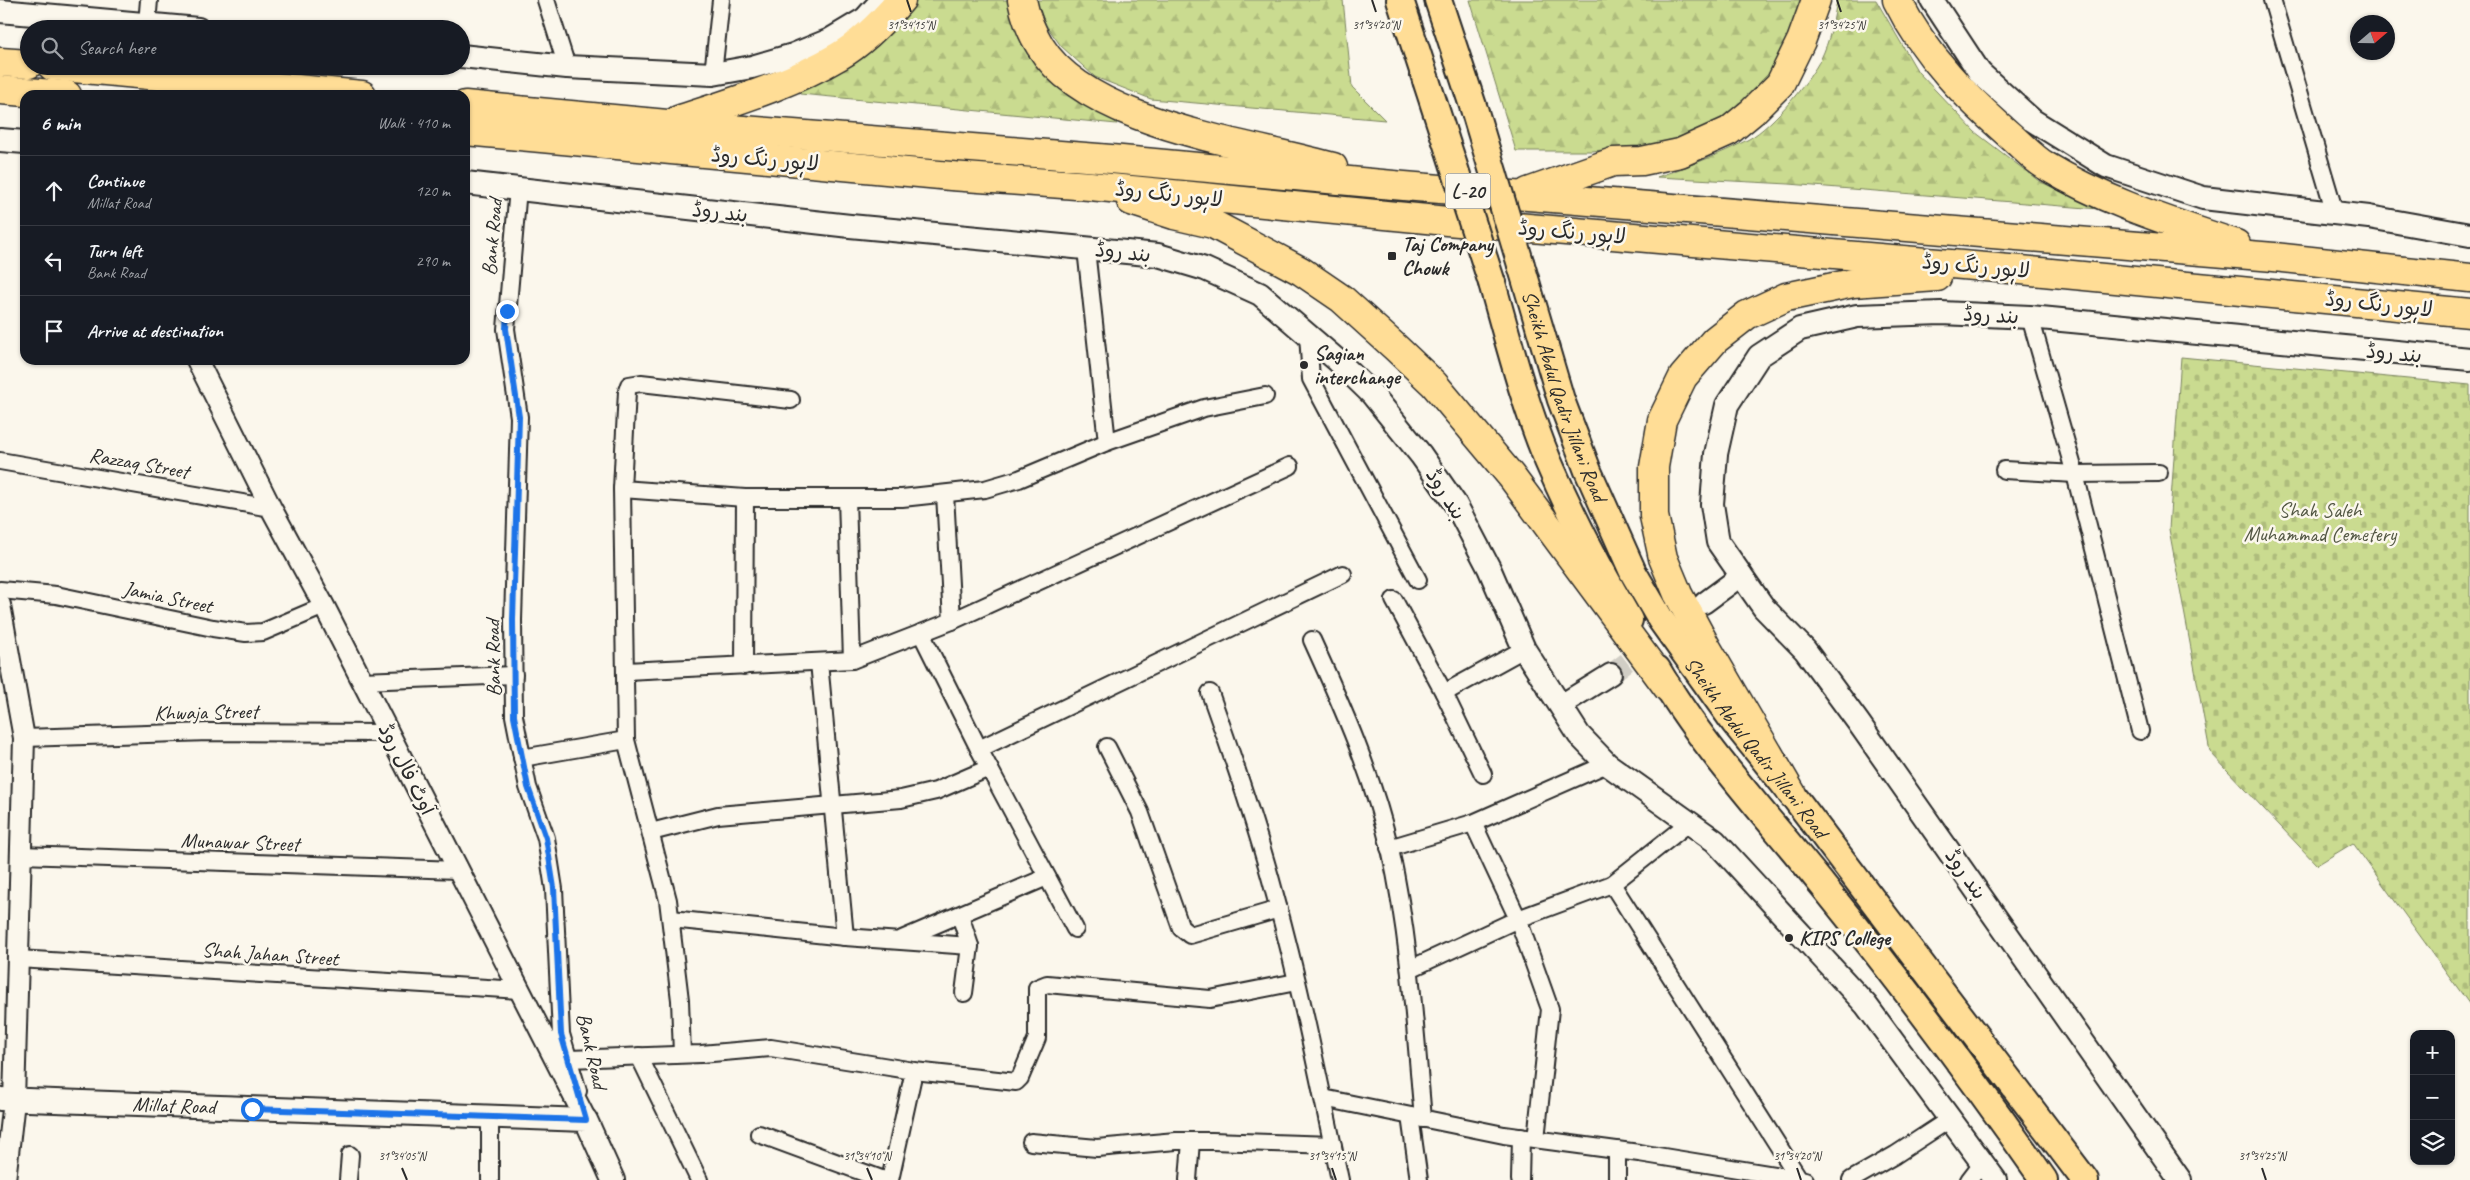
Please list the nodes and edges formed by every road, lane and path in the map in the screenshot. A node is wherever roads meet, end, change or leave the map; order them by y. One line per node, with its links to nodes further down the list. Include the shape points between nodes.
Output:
1 (149, 0): 16 (street)
2 (546, 0): 20 (street)
3 (721, 0): 21 (street)
4 (882, 0): 13 (main road)
5 (901, 0): 27 (highway, via 888,16 840,56 736,100)
6 (1022, 0): 33 (highway, via 1040,46 1065,76 1136,116)
7 (1400, 0): 79 (main road, Sheikh Abdul Qadir Jillani Road, bridge, via 1548,460 1592,552)
8 (1438, 0): 93 (main road, Sheikh Abdul Qadir Jillani Road, bridge, via 1561,400 1588,471 1633,572 1660,620 1706,686)
9 (1816, 0): 35 (highway, via 1780,84 1729,131 1680,153 1642,161 1613,162)
10 (1897, 0): 39 (highway, via 1934,58 1965,94 2044,166 2116,202)
11 (1932, 0): 36 (main road, via 1980,73 2032,120 2106,166 2203,198)
12 (2272, 0): 36 (street)
13 (865, 10): 21 (main road, via 830,40 752,67)
14 (0, 11): 15 (main road)
15 (102, 20)
16 (147, 20)
17 (470, 57): 20 (main road)
18 (0, 62): 19 (highway)
19 (20, 63)
20 (567, 67): 21 (main road)
21 (713, 74)
22 (148, 75): 24 (highway)
23 (0, 90): 25 (highway)
24 (309, 90)
25 (20, 91)
26 (470, 105): 27 (highway, لاہور رنگ روڈ / L-20)
27 (667, 124): 33 (highway, لاہور رنگ روڈ / L-20, via 1101,158)
28 (470, 131): 32 (highway, لاہور رنگ روڈ / L-20)
29 (0, 140): 30 (main road)
30 (20, 142)
31 (470, 183): 34 (main road, بند روڈ)
32 (1090, 186): 40 (highway, لاہور رنگ روڈ / L-20, bridge, via 1447,221); 79 (highway, via 1174,216 1213,224 1301,271 1342,299 1434,384 1463,417 1511,476)
33 (1404, 186): 35 (highway, لاہور رنگ روڈ / L-20, bridge)
34 (518, 188): 38 (main road, بند روڈ, via 850,226); 77 (street, Bank Road, via 506,329 519,417)
35 (1520, 196): 39 (highway, لاہور رنگ روڈ / L-20)
36 (2335, 213): 37 (main road)
37 (2470, 235)
38 (1086, 248): 44 (main road, بند روڈ, via 1158,255 1205,269 1260,294); 49 (street)
39 (2274, 257): 41 (highway, لاہور رنگ روڈ / L-20)
40 (2021, 270): 42 (highway, لاہور رنگ روڈ / L-20); 93 (highway, via 1854,283 1786,297 1747,315 1715,340 1683,377 1662,420 1654,467 1654,516 1663,558 1707,648)
41 (2470, 278)
42 (2470, 313)
43 (2030, 317): 45 (main road, بند روڈ); 54 (street); 61 (main road, بند روڈ, via 1941,312 1856,316 1800,329 1759,356 1727,405 1715,462 1712,504 1718,542)
44 (1308, 335): 62 (street, via 1311,379); 71 (main road, بند روڈ, via 1372,394 1421,455 1460,512)
45 (2470, 359)
46 (200, 365): 59 (street, آوٹ فال روڈ)
47 (1265, 396): 49 (street, via 1204,408)
48 (791, 400): 55 (street, via 641,383 629,385 625,407)
49 (1107, 442): 56 (street, via 1019,479 984,490)
50 (0, 461): 59 (street, Razzaq Street)
51 (1290, 466): 68 (street)
52 (2004, 470): 54 (street)
53 (2159, 473): 54 (street)
54 (2075, 474): 83 (street)
55 (622, 489): 57 (street); 75 (street)
56 (945, 494): 58 (street); 68 (street)
57 (745, 498): 58 (street); 74 (street)
58 (847, 498): 72 (street)
59 (271, 508): 67 (street, آوٹ فال روڈ)
60 (1343, 574): 88 (street)
61 (1742, 575): 65 (street); 150 (main road, بند روڈ, via 1764,608 1805,650 1852,714)
62 (1418, 580)
63 (0, 590): 67 (street, Jamia Street, via 56,595 246,633 263,632)
64 (1394, 600): 80 (street)
65 (1704, 603)
66 (0, 605): 85 (street)
67 (324, 606): 78 (street, آوٹ فال روڈ)
68 (952, 621): 69 (street)
69 (921, 633): 72 (street); 88 (street)
70 (1312, 640): 98 (street, via 1354,733)
71 (1524, 648): 80 (street); 82 (main road, بند روڈ)
72 (852, 660): 73 (street)
73 (819, 662): 74 (street); 94 (street)
74 (744, 666): 75 (street)
75 (626, 671): 86 (street)
76 (1611, 674): 82 (street)
77 (514, 675): 78 (street); 89 (street, Bank Road, via 514,716)
78 (362, 681): 84 (street, آوٹ فال روڈ)
79 (1668, 688): 148 (main road, Sheikh Abdul Qadir Jillani Road, via 1706,742 1847,916)
80 (1444, 692): 92 (street)
81 (1210, 693): 103 (street, via 1239,775)
82 (1561, 705): 90 (main road, بند روڈ, via 1579,734)
83 (2140, 731)
84 (388, 733): 85 (street, Khwaja Street, via 209,732); 100 (street, آوٹ فال روڈ)
85 (24, 738): 99 (street)
86 (626, 740): 89 (street); 97 (street)
87 (1107, 747): 103 (street, via 1140,812 1185,933 1190,935)
88 (979, 749): 91 (street)
89 (522, 758): 118 (street, Bank Road, via 528,787 546,838 554,888 561,1034)
90 (1607, 764): 95 (main road, بند روڈ); 96 (street)
91 (989, 768): 94 (street, via 936,791 901,799); 101 (street)
92 (1483, 774)
93 (1792, 794): 149 (main road, Sheikh Abdul Qadir Jillani Road)
94 (832, 806): 97 (street, via 718,815); 108 (street)
95 (1690, 822): 102 (street); 124 (main road, بند روڈ, via 1715,842 1866,1005)
96 (1473, 823): 98 (street); 106 (street)
97 (651, 832): 105 (street)
98 (1389, 848): 112 (street)
99 (20, 855): 100 (street, Munawar Street); 111 (street)
100 (458, 870): 114 (street, آوٹ فال روڈ)
101 (1047, 877): 104 (street); 107 (street)
102 (1612, 884): 106 (street); 146 (street)
103 (1279, 909): 113 (street)
104 (960, 915): 109 (street); 110 (street)
105 (671, 919): 108 (street); 116 (street)
106 (1518, 919): 112 (street); 127 (street, via 1550,1009)
107 (1075, 928)
108 (845, 937): 109 (street)
109 (900, 940): 110 (street)
110 (970, 946): 115 (street)
111 (18, 959): 114 (street, Shah Jahan Street); 121 (street)
112 (1410, 969): 123 (street)
113 (1296, 982): 119 (street, via 1210,999 1047,984 1037,988 1037,1038 1016,1082); 120 (street)
114 (520, 990): 125 (street, آوٹ فال روڈ)
115 (964, 994)
116 (682, 1054): 117 (street); 119 (street, via 771,1048)
117 (639, 1056): 118 (street); 138 (street)
118 (569, 1059): 125 (street, Bank Road)
119 (914, 1071): 140 (street)
120 (1323, 1098): 123 (street); 130 (street)
121 (7, 1100): 122 (main road, Millat Road); 134 (street)
122 (490, 1118): 125 (main road, Millat Road); 136 (street)
123 (1417, 1118): 127 (street); 143 (street)
124 (1950, 1119): 133 (main road, بند روڈ); 147 (street)
125 (586, 1120): 137 (main road, آوٹ فال روڈ)
126 (759, 1134): 139 (street)
127 (1529, 1138): 131 (street); 144 (street)
128 (1191, 1141): 129 (street, via 1097,1148); 130 (street); 141 (street)
129 (1031, 1142)
130 (1333, 1145): 142 (street)
131 (1617, 1150): 145 (street); 146 (street)
132 (350, 1156): 135 (street)
133 (1982, 1174)
134 (5, 1180)
135 (348, 1180)
136 (490, 1180)
137 (613, 1180)
138 (699, 1180)
139 (884, 1180)
140 (890, 1180)
141 (1188, 1180)
142 (1340, 1180)
143 (1419, 1180)
144 (1520, 1180)
145 (1617, 1180)
146 (1802, 1180)
147 (1851, 1180)
148 (2044, 1180)
149 (2085, 1180)
150 (2180, 1180)

